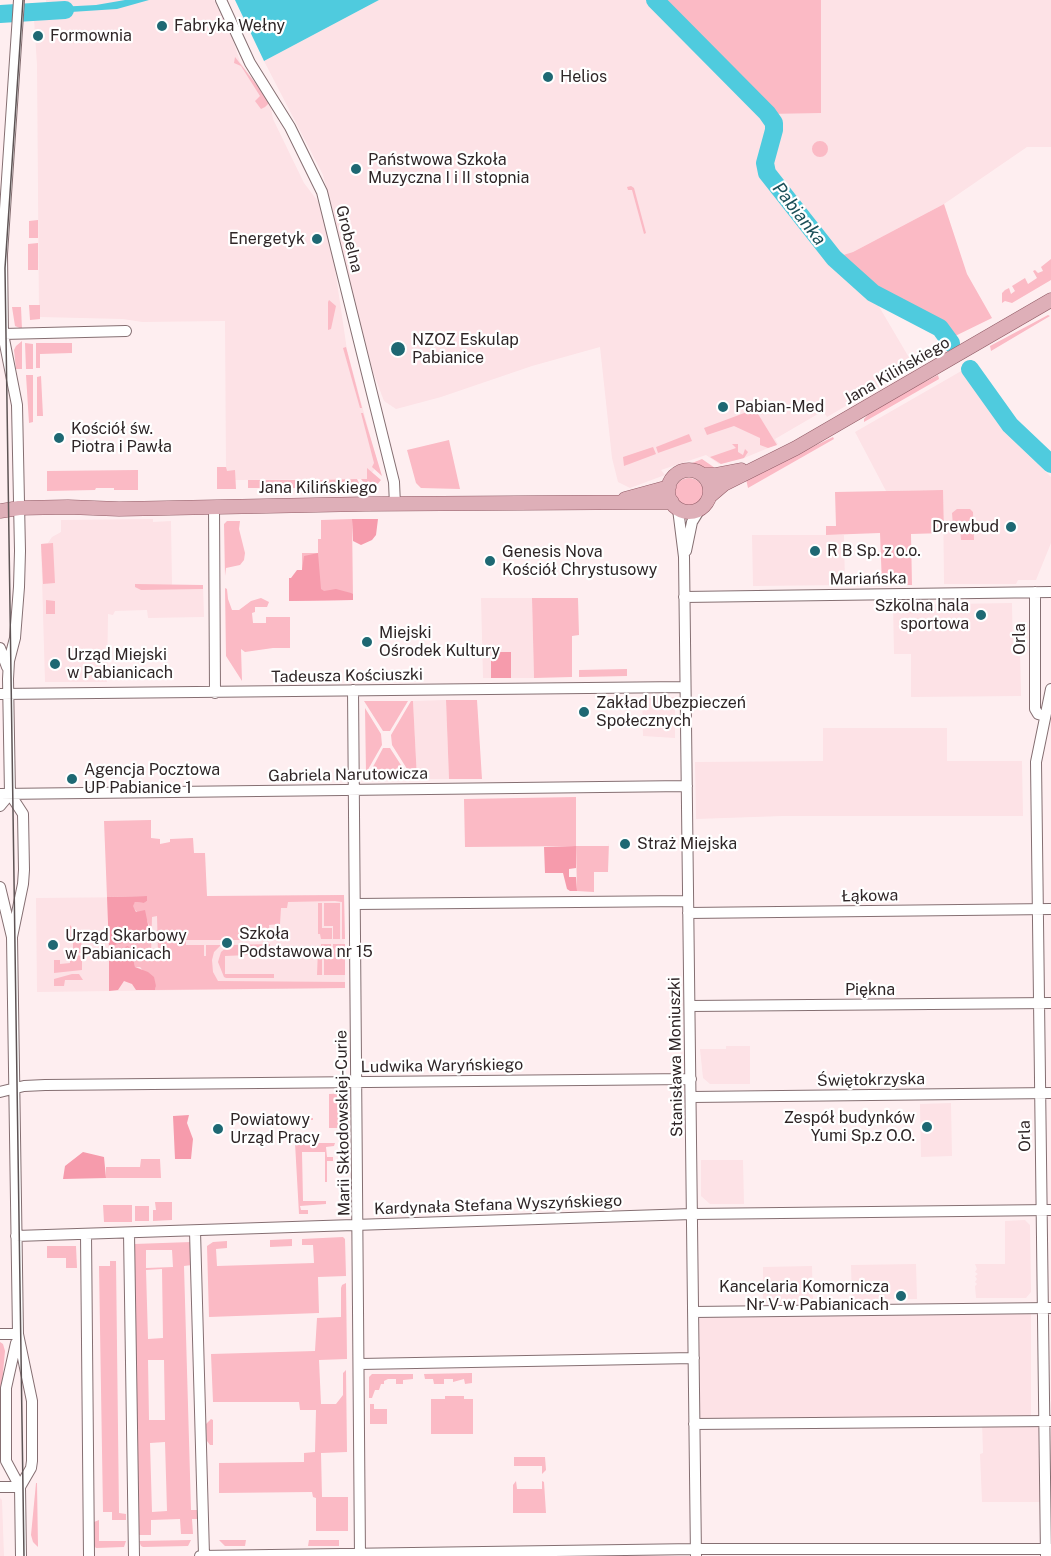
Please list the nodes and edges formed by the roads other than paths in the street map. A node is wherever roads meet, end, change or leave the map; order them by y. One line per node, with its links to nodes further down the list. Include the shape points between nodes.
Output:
1 (221, 0): 14 (street, Grobelna, via 250,63 286,121 322,192 394,482)
2 (19, 1): 3 (street)
3 (3, 178): 4 (street)
4 (1, 269): 7 (street)
5 (1051, 303): 9 (main road, Jana Kilińskiego)
6 (126, 330): 7 (street)
7 (3, 334): 8 (street); 17 (street, via 17,405)
8 (0, 346)
9 (758, 466): 10 (main road, Jana Kilińskiego); 12 (main road, Jana Kilińskiego)
10 (703, 475): 11 (main road, via 686,471 675,477); 12 (main road)
11 (669, 487): 13 (main road, Jana Kilińskiego); 16 (main road)
12 (710, 496): 18 (main road)
13 (617, 502): 14 (main road, Jana Kilińskiego); 16 (main road, Jana Kilińskiego)
14 (395, 505): 15 (main road, Jana Kilińskiego)
15 (214, 506): 17 (main road, Jana Kilińskiego); 29 (street)
16 (675, 506): 18 (main road, via 689,512); 20 (street, Stanisława Moniuszki)
17 (19, 508): 19 (main road, Jana Kilińskiego); 25 (street, via 19,586)
18 (700, 509): 20 (street, Stanisława Moniuszki, via 692,522)
19 (0, 511)
20 (684, 557): 23 (street, Stanisława Moniuszki)
21 (1035, 592): 22 (street, Mariańska); 23 (street, Mariańska); 31 (street, Orla, via 1035,709)
22 (1051, 592)
23 (684, 597): 26 (street, Stanisława Moniuszki)
24 (0, 648): 25 (street)
25 (8, 670): 30 (street)
26 (685, 687): 28 (street, Tadeusza Kościuszki); 32 (street, Stanisława Moniuszki)
27 (1051, 689): 31 (street, Orla)
28 (353, 690): 29 (street, Tadeusza Kościuszki); 33 (street, Marii Skłodowskiej-Curie)
29 (215, 693): 30 (street, Tadeusza Kościuszki)
30 (4, 694): 34 (street)
31 (1045, 716): 39 (street, Orla, via 1036,762)
32 (687, 786): 33 (street, Gabriela Narutowicza); 37 (street, Stanisława Moniuszki)
33 (354, 790): 34 (street, Gabriela Narutowicza); 38 (street, Marii Skłodowskiej-Curie)
34 (5, 794): 35 (street); 42 (street, via 23,814 24,870)
35 (0, 806)
36 (0, 886): 42 (street)
37 (688, 901): 38 (street); 41 (street, Stanisława Moniuszki)
38 (356, 904): 46 (street, Marii Skłodowskiej-Curie)
39 (1038, 909): 40 (street, Łąkowa); 41 (street, Łąkowa); 43 (street, Orla)
40 (1051, 909)
41 (688, 914): 44 (street, Stanisława Moniuszki)
42 (12, 937): 47 (street)
43 (1046, 1003): 44 (street, Piękna); 49 (street, Orla)
44 (690, 1006): 45 (street, Stanisława Moniuszki)
45 (691, 1079): 46 (street, Ludwika Waryńskiego); 50 (street, Stanisława Moniuszki)
46 (357, 1082): 47 (street, Ludwika Waryńskiego); 53 (street, Marii Skłodowskiej-Curie)
47 (14, 1088): 48 (street, Ludwika Waryńskiego); 57 (street)
48 (0, 1092)
49 (1045, 1092): 50 (street, Świętokrzyska); 51 (street, Orla)
50 (692, 1097): 52 (street, Stanisława Moniuszki)
51 (1046, 1210): 52 (street, Kardynała Stefana Wyszyńskiego); 58 (street, Orla)
52 (692, 1214): 53 (street, Kardynała Stefana Wyszyńskiego); 59 (street, Stanisława Moniuszki)
53 (358, 1225): 54 (street, Kardynała Stefana Wyszyńskiego); 63 (street, Marii Skłodowskiej-Curie)
54 (195, 1231): 55 (street, Kardynała Stefana Wyszyńskiego); 70 (street)
55 (129, 1233): 56 (street, Kardynała Stefana Wyszyńskiego); 74 (street)
56 (86, 1234): 57 (street, Kardynała Stefana Wyszyńskiego); 73 (street)
57 (16, 1236): 61 (street)
58 (1047, 1308): 59 (street); 64 (street, Orla)
59 (693, 1312): 62 (street, Stanisława Moniuszki)
60 (0, 1334): 61 (street)
61 (18, 1334): 67 (street, via 30,1387 32,1421 31,1468); 67 (street, via 6,1388 6,1461)
62 (694, 1358): 63 (street); 65 (street, Stanisława Moniuszki)
63 (360, 1364): 71 (street, Marii Skłodowskiej-Curie)
64 (1047, 1421): 65 (street); 68 (street, Orla)
65 (694, 1424): 69 (street, Stanisława Moniuszki)
66 (0, 1487): 67 (street)
67 (20, 1487): 72 (street)
68 (1048, 1551): 69 (street)
69 (696, 1553): 71 (street)
70 (202, 1555): 71 (street)
71 (360, 1555)
72 (21, 1556)
73 (89, 1556)
74 (134, 1556)

